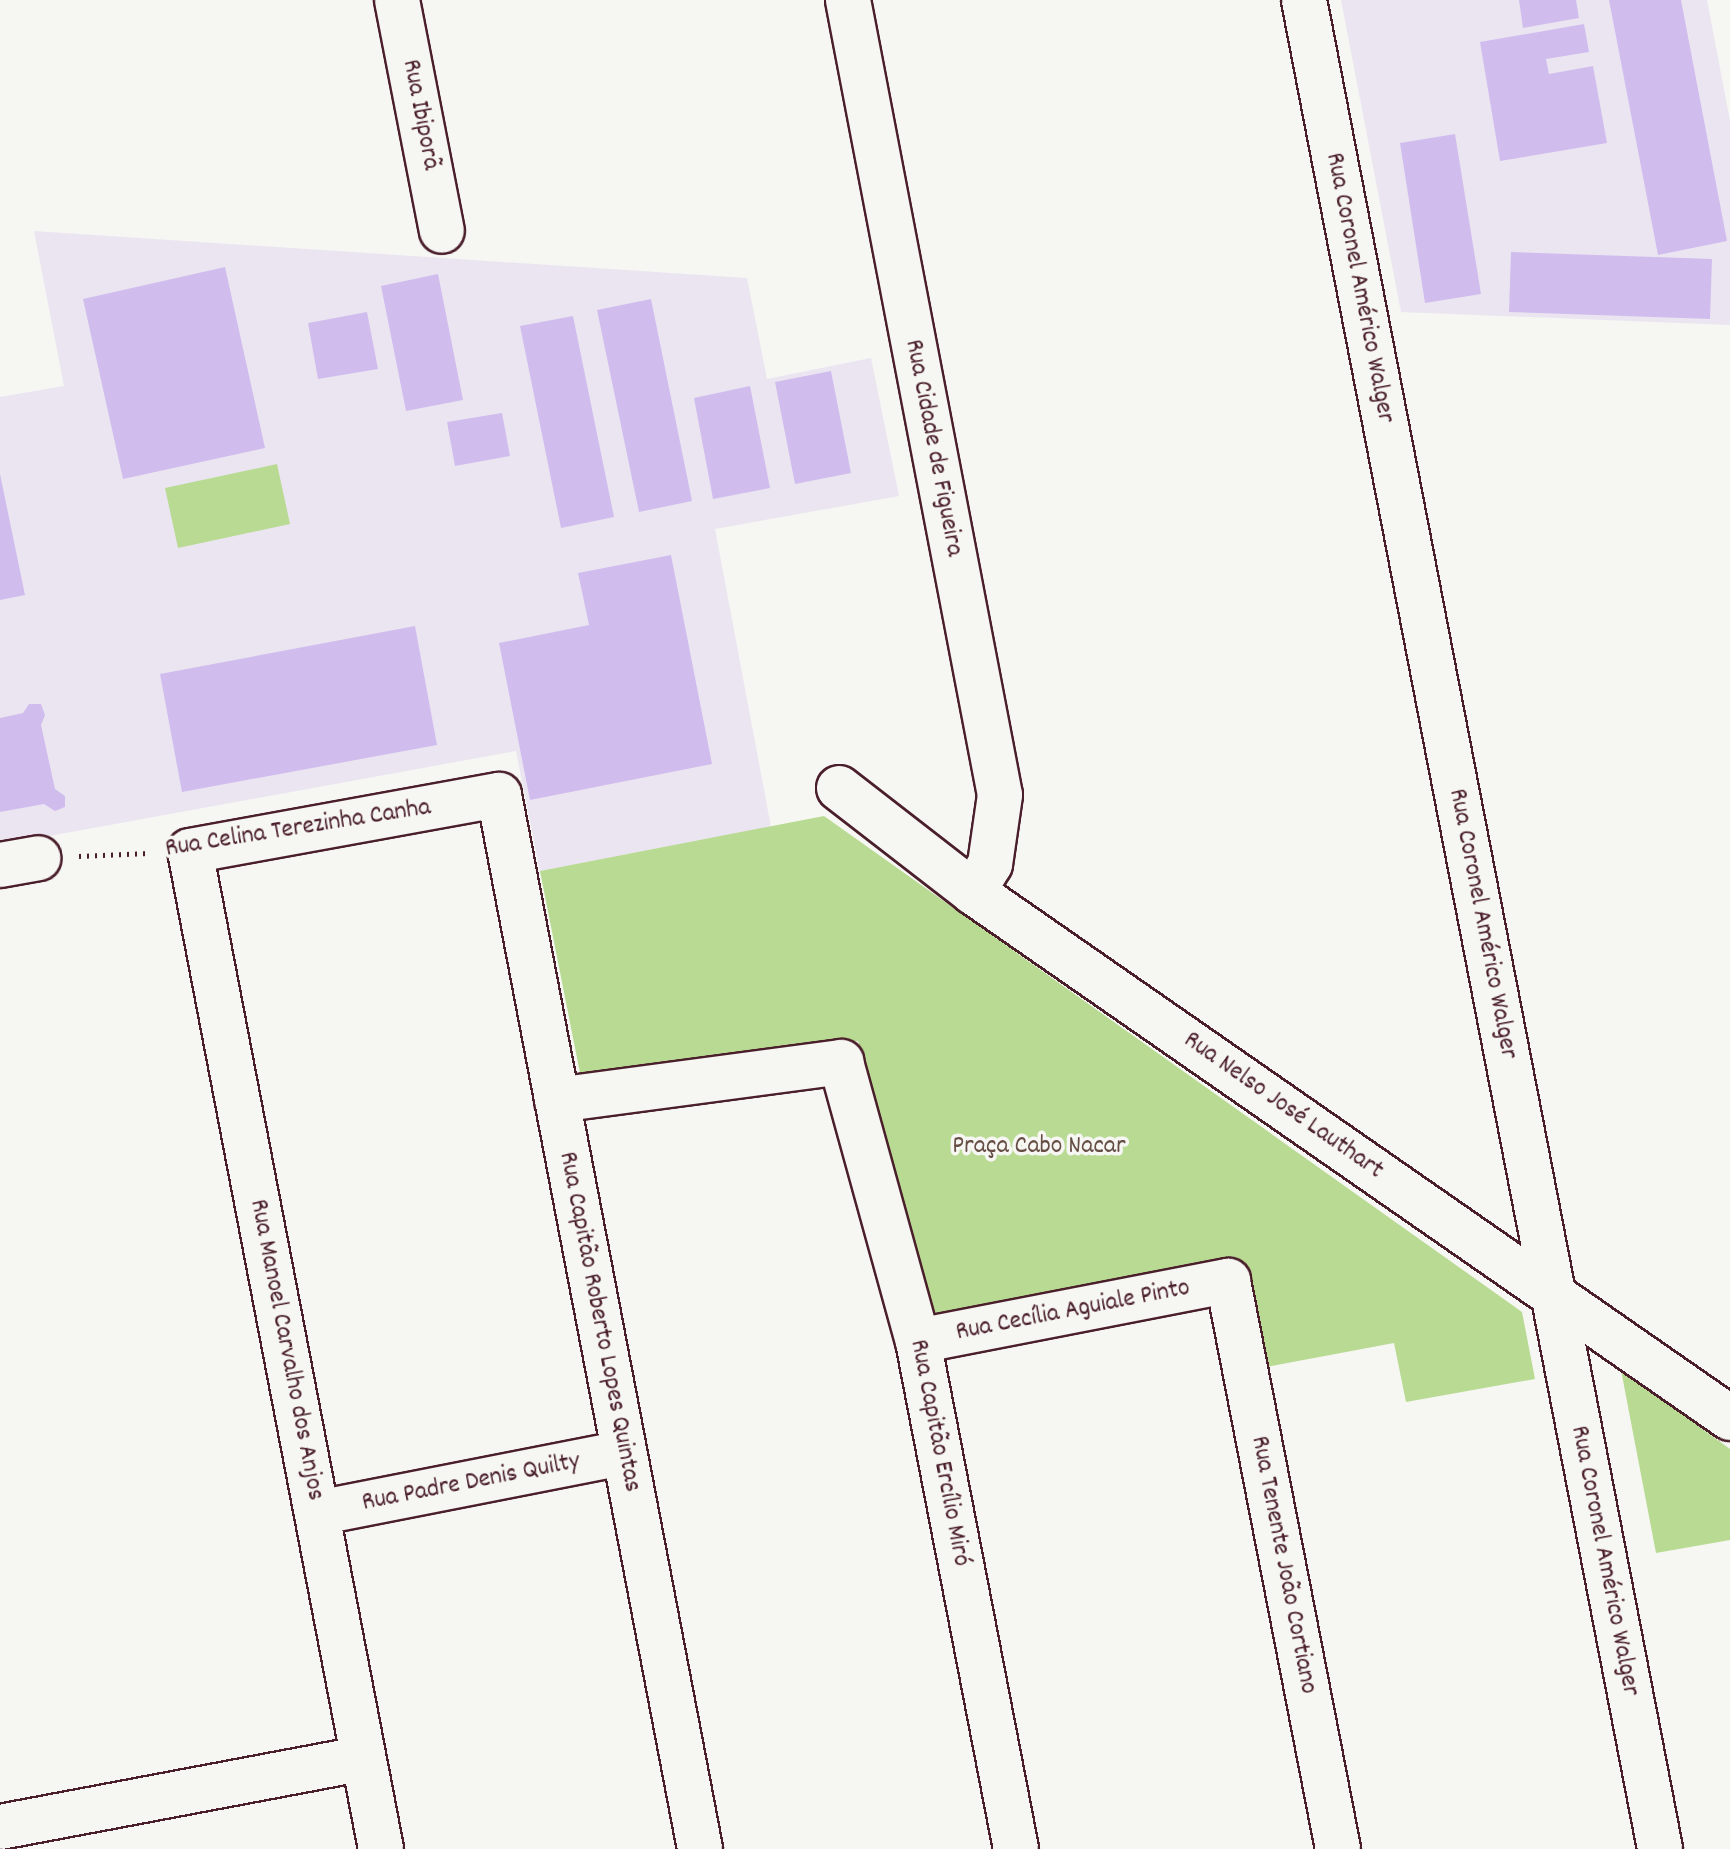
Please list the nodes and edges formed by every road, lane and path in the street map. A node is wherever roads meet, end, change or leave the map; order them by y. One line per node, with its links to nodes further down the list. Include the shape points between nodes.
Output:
1 (397, 0): 4 (street, Rua Ibiporã)
2 (848, 0): 9 (street, Rua Cidade de Figueira, via 1000,795 990,864)
3 (1304, 0): 12 (street, Rua Coronel Américo Walger)
4 (442, 231)
5 (839, 788): 9 (street, Rua Nelso José Lauthart)
6 (499, 795): 7 (street, Rua Celina Terezinha Canha); 10 (street, Rua Capitão Roberto Lopes Quintas)
7 (190, 851): 8 (path, Rua Celina Terezinha Canha); 16 (street, Rua Manoel Carvalho dos Anjos)
8 (19, 861)
9 (973, 892): 12 (street, Rua Nelso José Lauthart)
10 (557, 1100): 13 (street, Rua Capitão Ercílio Miró, via 841,1062); 15 (street, Rua Capitão Roberto Lopes Quintas)
11 (1228, 1281): 13 (street, Rua Cecília Aguiale Pinto); 22 (street, Rua Tenente João Cortiano)
12 (1553, 1294): 14 (street, Rua Nelso José Lauthart); 23 (street, Rua Coronel Américo Walger)
13 (918, 1341): 21 (street, Rua Capitão Ercílio Miró)
14 (1730, 1418)
15 (624, 1453): 16 (street, Rua Padre Denis Quilty); 20 (street, Rua Capitão Roberto Lopes Quintas)
16 (317, 1513): 17 (street, Rua Manoel Carvalho dos Anjos)
17 (364, 1758): 18 (street); 19 (street, Rua Manoel Carvalho dos Anjos)
18 (0, 1827)
19 (381, 1849)
20 (700, 1849)
21 (1016, 1849)
22 (1338, 1849)
23 (1660, 1849)

